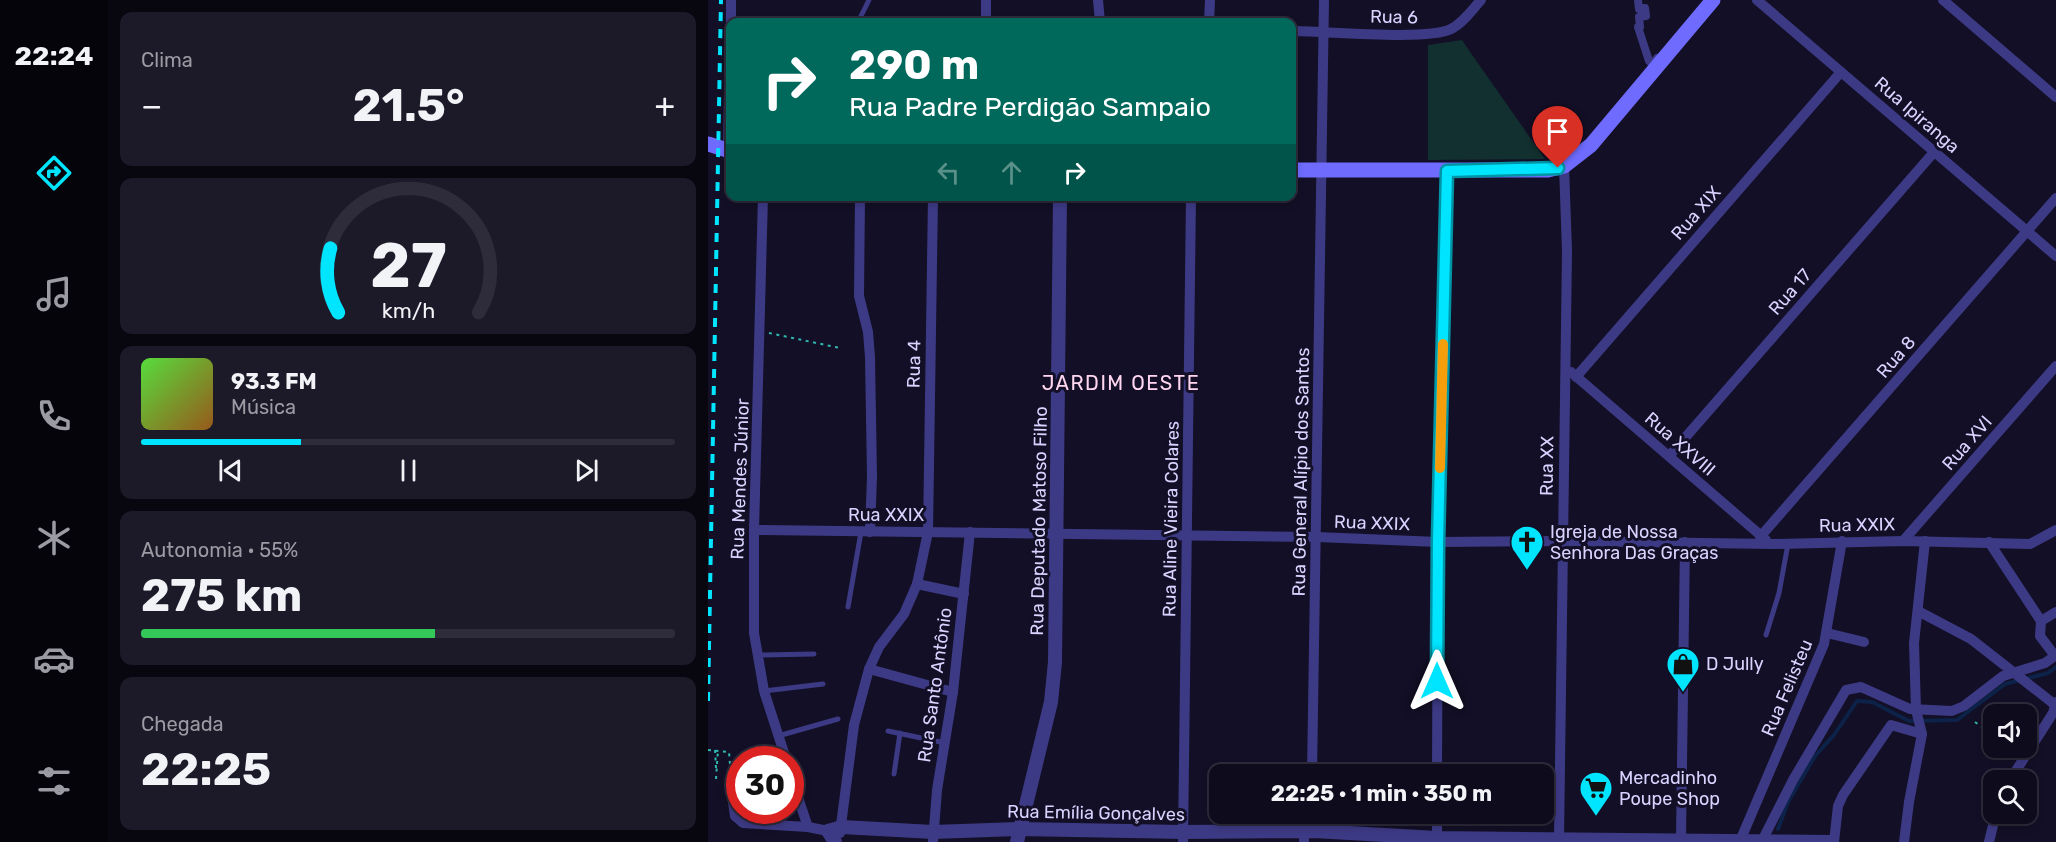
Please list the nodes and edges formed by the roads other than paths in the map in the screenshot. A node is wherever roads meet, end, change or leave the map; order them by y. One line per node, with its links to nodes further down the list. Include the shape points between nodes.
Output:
1 (731, 0): 13 (street)
2 (869, 0): 14 (lane)
3 (986, 0): 15 (street)
4 (1098, 0): 16 (street)
5 (1209, 0): 17 (street)
6 (1324, 0): 19 (street, Rua General Alípio dos Santos)
7 (1481, 0): 19 (street, Rua 6, via 1458,24 1444,32)
8 (1638, 0): 9 (street, via 1638,9 1645,8 1646,16 1639,17 1638,27 1652,64)
9 (1705, 0)
10 (1713, 0): 25 (main road, via 1591,145)
11 (1757, 0): 20 (street, Rua Ipiranga)
12 (1943, 0): 21 (street)
13 (731, 18)
14 (860, 18)
15 (986, 18)
16 (1100, 18)
17 (1209, 18)
18 (1296, 31): 19 (street, Rua 6)
19 (1324, 31): 27 (street, Rua General Alípio dos Santos)
20 (1841, 72): 24 (street, Rua Ipiranga); 39 (street, Rua XIX)
21 (2056, 97)
22 (708, 146): 23 (main road)
23 (726, 149)
24 (1935, 152): 35 (street, Rua Ipiranga); 40 (street, Rua 17)
25 (1564, 166): 28 (main road, via 1548,170); 38 (street, Rua XX)
26 (1296, 170): 27 (main road)
27 (1321, 170): 28 (main road); 48 (street, Rua General Alípio dos Santos)
28 (1447, 171): 54 (street)
29 (2056, 198): 35 (street, Rua 8)
30 (763, 201): 41 (street, Rua Mendes Júnior)
31 (861, 201): 42 (street, via 859,296 870,357 872,476)
32 (933, 201): 43 (street, Rua 4)
33 (1060, 201): 45 (street, Rua Deputado Matoso Filho)
34 (1191, 201): 47 (street, Rua Aline Vieira Colares)
35 (2028, 232): 36 (street, Rua Ipiranga); 49 (street, Rua 8)
36 (2056, 256)
37 (2056, 366): 52 (street, Rua XVI)
38 (1565, 367): 39 (street, Rua XXVIII); 50 (street, Rua XX)
39 (1576, 377): 40 (street, Rua XXVIII)
40 (1670, 455): 49 (street, Rua XXVIII)
41 (754, 530): 42 (street, Rua XXIX); 69 (street, Rua Mendes Júnior)
42 (866, 532): 43 (street, Rua XXIX); 61 (lane)
43 (928, 532): 44 (street, Rua XXIX); 59 (street, Rua 4)
44 (970, 532): 45 (street, Rua XXIX); 60 (street, Rua Santo Antônio)
45 (1058, 533): 47 (street, Rua XXIX); 95 (street, Rua Deputado Matoso Filho, via 1051,702)
46 (2052, 534): 56 (street, Rua XXIX, via 2030,544)
47 (1187, 536): 48 (street, Rua XXIX); 98 (street, Rua Aline Vieira Colares)
48 (1317, 537): 54 (street, Rua XXIX); 85 (street, Rua General Alípio dos Santos)
49 (1760, 537): 57 (street, Rua XXVIII)
50 (1563, 541): 54 (street, Rua XXIX); 55 (street, Rua XXIX); 101 (street, Rua XX)
51 (1842, 541): 52 (street, Rua XXIX); 58 (street, Rua XXIX); 65 (street, Rua Felisteu)
52 (1903, 541): 53 (street, Rua XXIX)
53 (1926, 541): 56 (street, Rua XXIX); 62 (street)
54 (1438, 542): 86 (street)
55 (1684, 542): 57 (street, Rua XXIX); 102 (street)
56 (1989, 542): 64 (street)
57 (1774, 544): 58 (street, Rua XXIX)
58 (1788, 544): 66 (lane)
59 (917, 584): 60 (street); 71 (street, Rua 4, via 904,614 879,647)
60 (964, 594): 75 (street, Rua Santo Antônio)
61 (848, 608)
62 (1918, 611): 72 (street, via 1971,639); 77 (street, via 1914,643)
63 (2056, 612): 64 (street)
64 (2041, 621): 70 (street, via 2040,636)
65 (1827, 633): 67 (street); 105 (street, Rua Felisteu)
66 (1766, 635)
67 (1864, 642)
68 (814, 654): 69 (lane)
69 (758, 655): 74 (street, Rua Mendes Júnior)
70 (2055, 656): 72 (street)
71 (869, 669): 75 (street); 94 (street, Rua 4, via 854,725)
72 (2014, 673): 76 (street); 77 (street, via 2003,676 1952,711)
73 (823, 684): 74 (lane)
74 (764, 690): 82 (street, Rua Mendes Júnior)
75 (953, 692): 83 (street, Rua Santo Antônio)
76 (2055, 708): 87 (street)
77 (1916, 710): 81 (street); 106 (street, via 1861,687 1846,690 1792,780)
78 (838, 719): 82 (lane)
79 (888, 731): 80 (lane)
80 (900, 733): 83 (lane); 88 (lane)
81 (1922, 734): 107 (street, via 1891,725 1843,795); 108 (street)
82 (778, 736): 84 (street, Rua Mendes Júnior)
83 (945, 743): 97 (street, Rua Santo Antônio)
84 (781, 746)
85 (1312, 764)
86 (1437, 764)
87 (2016, 770)
88 (894, 774)
89 (804, 814): 93 (street)
90 (765, 824): 93 (street, Rua Emília Gonçalves)
91 (1437, 824): 100 (street)
92 (1993, 824): 109 (street)
93 (808, 826): 94 (street, Rua Emília Gonçalves)
94 (836, 835): 97 (street, Rua Emília Gonçalves)
95 (1018, 836): 96 (street, Rua Emília Gonçalves); 97 (street, Rua Emília Gonçalves)
96 (1111, 836): 98 (street, Rua Emília Gonçalves)
97 (933, 837)
98 (1183, 837): 99 (street, Rua Emília Gonçalves)
99 (1311, 837): 100 (street, Rua Emília Gonçalves)
100 (1437, 838): 103 (street, Rua Emília Gonçalves)
101 (1559, 838): 103 (street, Rua Emília Gonçalves); 104 (street, Rua Emília Gonçalves)
102 (1681, 839): 104 (street, Rua Emília Gonçalves); 105 (street, Rua Emília Gonçalves)
103 (1485, 840)
104 (1616, 840)
105 (1740, 841): 106 (street, Rua Emília Gonçalves)
106 (1762, 841): 107 (street, Rua Emília Gonçalves)
107 (1833, 842)
108 (1905, 842)
109 (1989, 842)

